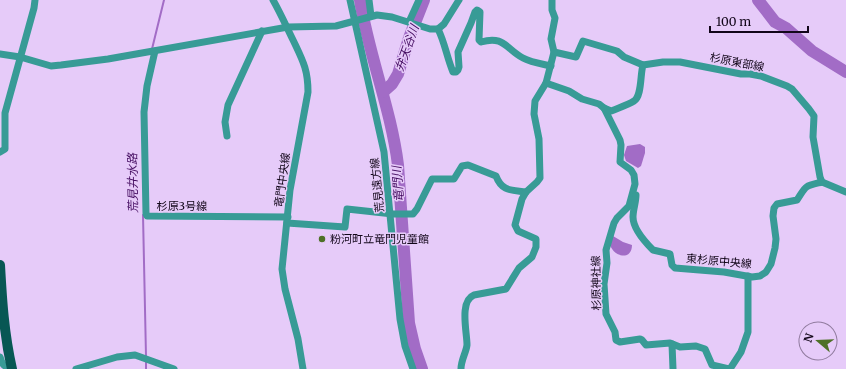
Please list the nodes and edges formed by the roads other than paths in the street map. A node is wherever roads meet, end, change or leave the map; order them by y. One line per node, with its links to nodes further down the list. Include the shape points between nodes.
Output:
1 (35, 0): 17 (street)
2 (273, 0): 11 (street, 竜門中央線)
3 (350, 0): 9 (street, 荒見遠方線)
4 (369, 0): 8 (street)
5 (419, 0): 10 (street)
6 (459, 0): 12 (street)
7 (552, 0): 15 (street, via 555,18 550,39)
8 (370, 16): 9 (street); 10 (street, via 382,15)
9 (356, 20): 11 (street, via 336,26); 28 (street, 荒見遠方線, via 384,152)
10 (412, 23): 12 (street)
11 (288, 27): 13 (street); 29 (street, 竜門中央線, via 305,64 308,92)
12 (438, 29): 19 (street, via 453,72 458,70 458,52 477,10 480,12 481,42 498,40 523,58)
13 (262, 31): 14 (street); 22 (street, via 228,106 225,122)
14 (152, 52): 17 (street, via 51,66); 29 (street, 杉原3号線, via 144,112 147,216)
15 (554, 52): 18 (street, via 576,57 583,41 616,51); 19 (street)
16 (0, 54): 17 (street)
17 (20, 57): 23 (street, via 5,113 5,149)
18 (643, 65): 21 (street, via 638,97 635,101 611,111); 24 (street, 杉原東部線, via 680,62 750,74 792,89 814,116 814,144)
19 (551, 66): 20 (street)
20 (546, 83): 21 (street); 26 (street, via 535,101 534,114 539,139 540,178)
21 (604, 108): 25 (street, via 622,145 620,162 631,170)
22 (227, 136)
23 (0, 152)
24 (822, 182): 27 (street); 31 (street, 東杉原中央線, via 804,188 797,200 777,204 773,216 776,239 771,264 760,276)
25 (636, 184): 31 (street, 東杉原中央線, via 634,223 653,250 670,254 672,265 678,269); 32 (street, 杉原神社線, via 629,206 614,223 606,250 606,314 616,340 620,342 640,339 646,345)
26 (526, 192): 28 (street, via 504,188 496,176 468,165 462,166 454,179 432,179 413,214); 39 (street, via 515,229 536,239 536,247 532,257 519,268 506,289 474,295 468,300 465,328 467,345)
27 (846, 192)
28 (392, 214): 29 (street, via 347,209 345,226); 38 (street, 荒見遠方線, via 400,319)
29 (287, 220): 37 (street, 竜門中央線, via 283,279)
30 (0, 265): 34 (main road, via 3,316)
31 (748, 276): 41 (street, via 748,332 741,352)
32 (672, 344): 40 (street); 41 (street, 杉原神社線, via 703,348 712,365)
33 (0, 357): 34 (street, via 4,366)
34 (12, 368)
35 (76, 369): 36 (street, via 117,357 134,356)
36 (174, 369)
37 (303, 369)
38 (413, 369)
39 (461, 369)
40 (673, 369)
41 (729, 369)

